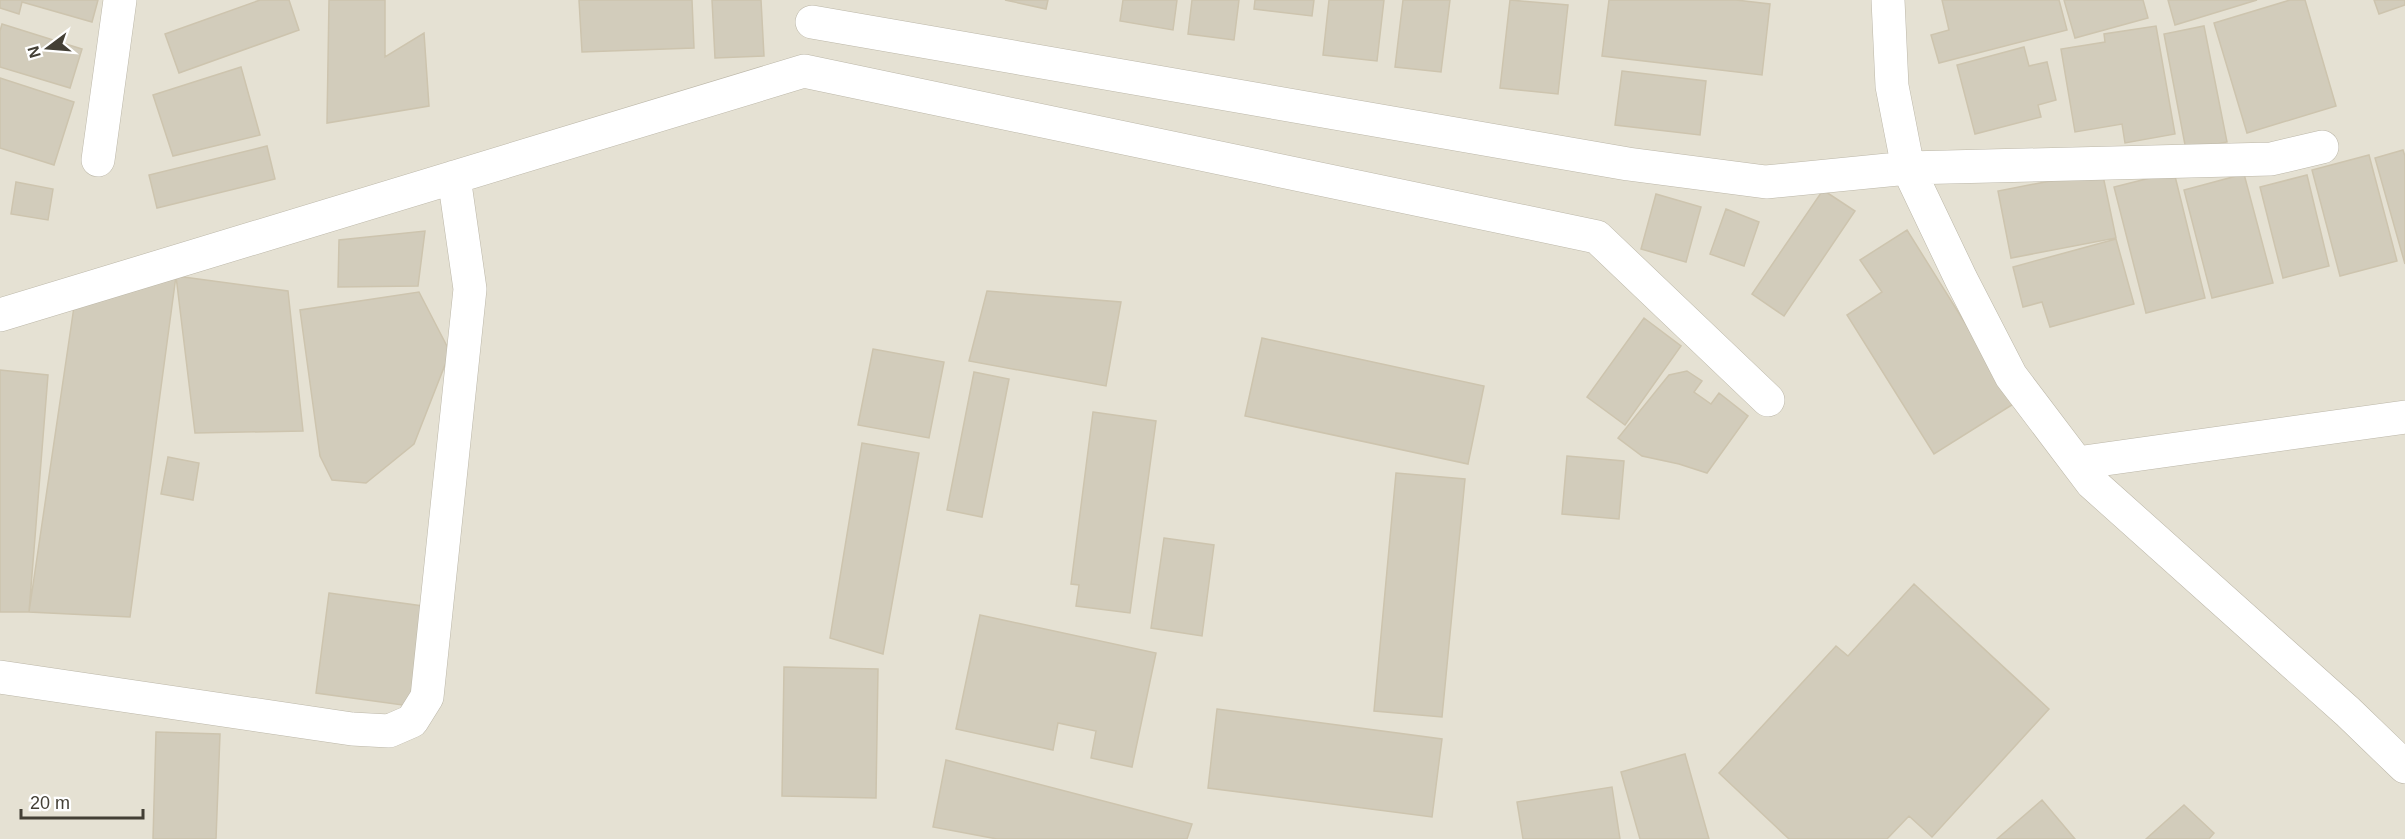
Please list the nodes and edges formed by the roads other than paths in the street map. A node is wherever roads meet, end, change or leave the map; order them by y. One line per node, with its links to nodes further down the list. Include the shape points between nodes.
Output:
1 (120, 0): 5 (street)
2 (1888, 0): 6 (street, via 1892,86)
3 (812, 22): 6 (street, via 1616,162 1767,183)
4 (2322, 147): 6 (street, via 2271,159)
5 (98, 160)
6 (1908, 168): 11 (street, via 2011,376)
7 (454, 177): 8 (street); 9 (street, via 804,71 1597,237); 12 (street, via 470,289 427,697 412,721 389,731 352,729)
8 (0, 315)
9 (1768, 400)
10 (2405, 417): 11 (street)
11 (2077, 463): 13 (street, via 2092,483)
12 (0, 676)
13 (2405, 767)

